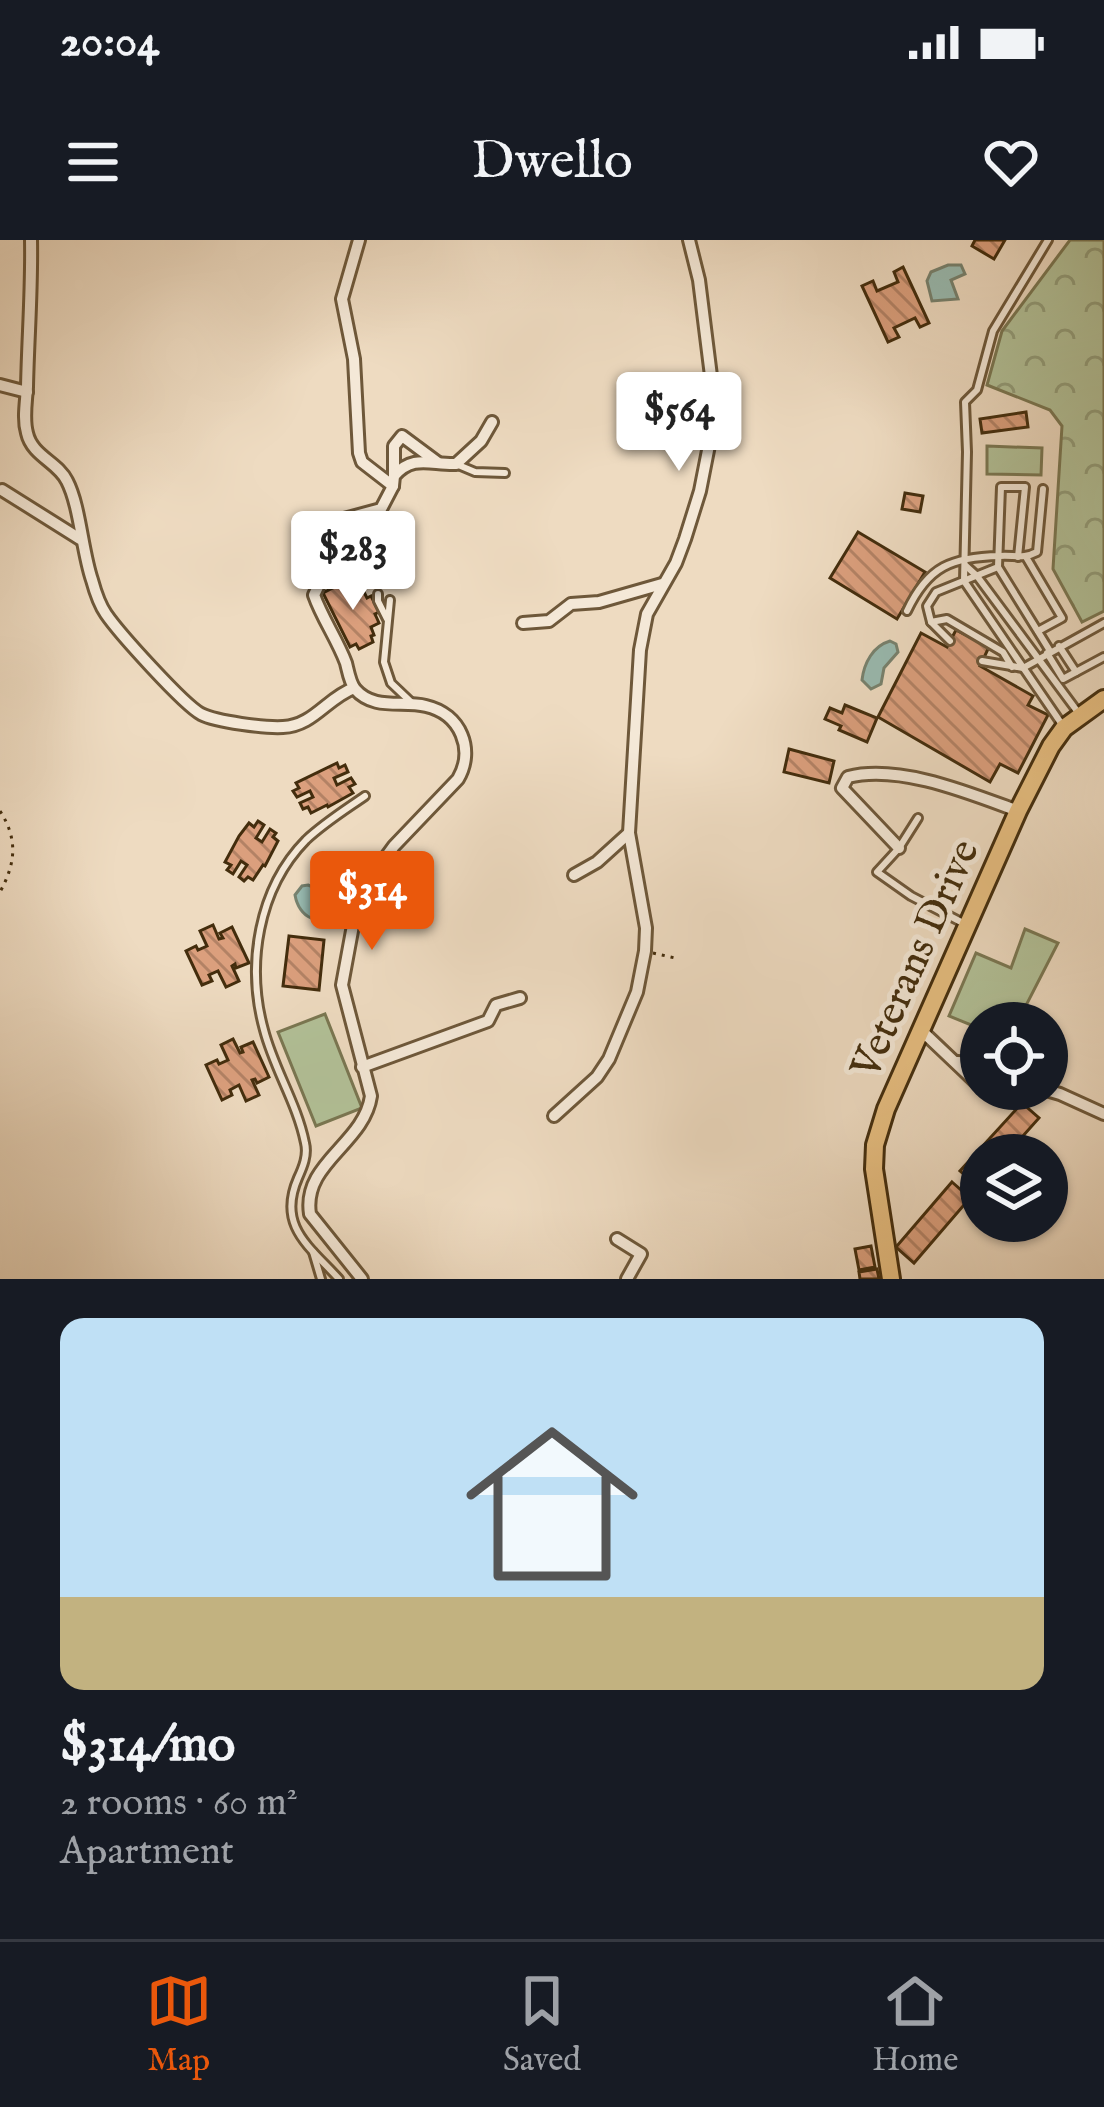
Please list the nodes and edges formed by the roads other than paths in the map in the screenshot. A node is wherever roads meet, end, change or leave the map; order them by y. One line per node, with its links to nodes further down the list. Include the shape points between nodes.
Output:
1 (31, 240): 6 (street)
2 (359, 240): 11 (street, via 343,299 359,453)
3 (689, 240): 21 (street, via 712,430 685,539)
4 (1048, 240): 17 (lane, via 993,331 977,390 965,402)
5 (0, 385): 6 (street)
6 (27, 392): 14 (street, via 27,437 70,485)
7 (492, 422): 9 (street)
8 (439, 463): 9 (street); 11 (street, via 415,461); 11 (street, via 402,436)
9 (456, 464): 10 (lane)
10 (505, 473)
11 (393, 481): 37 (street, via 381,509 344,519 314,590)
12 (1042, 489): 16 (lane, via 1037,552)
13 (2, 490): 14 (street)
14 (80, 538): 37 (street, via 102,609 202,714 300,725)
15 (1000, 556): 16 (lane); 16 (lane, via 1001,487 1025,487); 17 (lane); 18 (lane)
16 (1022, 557): 27 (lane, via 1062,617)
17 (965, 563): 19 (lane); 20 (lane); 23 (lane, via 950,562 923,582)
18 (998, 567): 19 (lane); 27 (lane)
19 (977, 576): 20 (lane); 32 (lane)
20 (964, 580): 24 (lane, via 936,592 927,606); 35 (lane)
21 (662, 584): 25 (street); 45 (street, via 640,650)
22 (385, 602): 39 (lane, via 384,662 391,683)
23 (907, 610)
24 (931, 622): 28 (lane); 34 (lane, via 946,619 1003,652)
25 (523, 623)
26 (1104, 623): 29 (lane)
27 (1038, 631): 30 (lane)
28 (950, 641)
29 (1060, 646): 30 (lane); 36 (lane)
30 (1048, 652): 32 (lane); 36 (lane, via 1063,679)
31 (1104, 657): 36 (lane)
32 (1037, 659): 35 (lane); 40 (lane)
33 (982, 662): 34 (lane)
34 (1012, 667): 35 (lane)
35 (1023, 668): 41 (lane)
36 (1076, 672)
37 (354, 688): 39 (street, via 375,703)
38 (1104, 699): 40 (main road, Veterans Drive)
39 (414, 706): 54 (street, via 458,725 465,766 372,875 355,920 342,985)
40 (1080, 715): 41 (main road, Veterans Drive)
41 (1064, 728): 43 (main road, Veterans Drive)
42 (365, 796): 59 (lane, via 302,844 274,883 258,938 263,1029 308,1150 290,1211)
43 (1018, 811): 46 (street, via 888,773 848,777 842,788 849,798); 48 (main road, Veterans Drive)
44 (917, 818): 46 (lane)
45 (629, 833): 47 (street); 57 (street, via 646,928 637,992 597,1077)
46 (898, 848): 48 (lane, via 878,872)
47 (574, 875)
48 (968, 926): 50 (main road, Veterans Drive)
49 (520, 998): 54 (street, via 496,1005 488,1021)
50 (921, 1030): 51 (street); 64 (main road, Veterans Drive, via 875,1145)
51 (954, 1060): 52 (lane); 53 (street)
52 (960, 1060)
53 (960, 1066)
54 (362, 1067): 62 (street, via 368,1112 321,1169 308,1203)
55 (1068, 1099): 56 (street)
56 (1104, 1114)
57 (554, 1116)
58 (616, 1239): 63 (street, via 640,1254)
59 (312, 1249): 60 (lane); 61 (lane)
60 (320, 1279)
61 (339, 1279)
62 (362, 1279)
63 (627, 1279)
64 (891, 1279)

